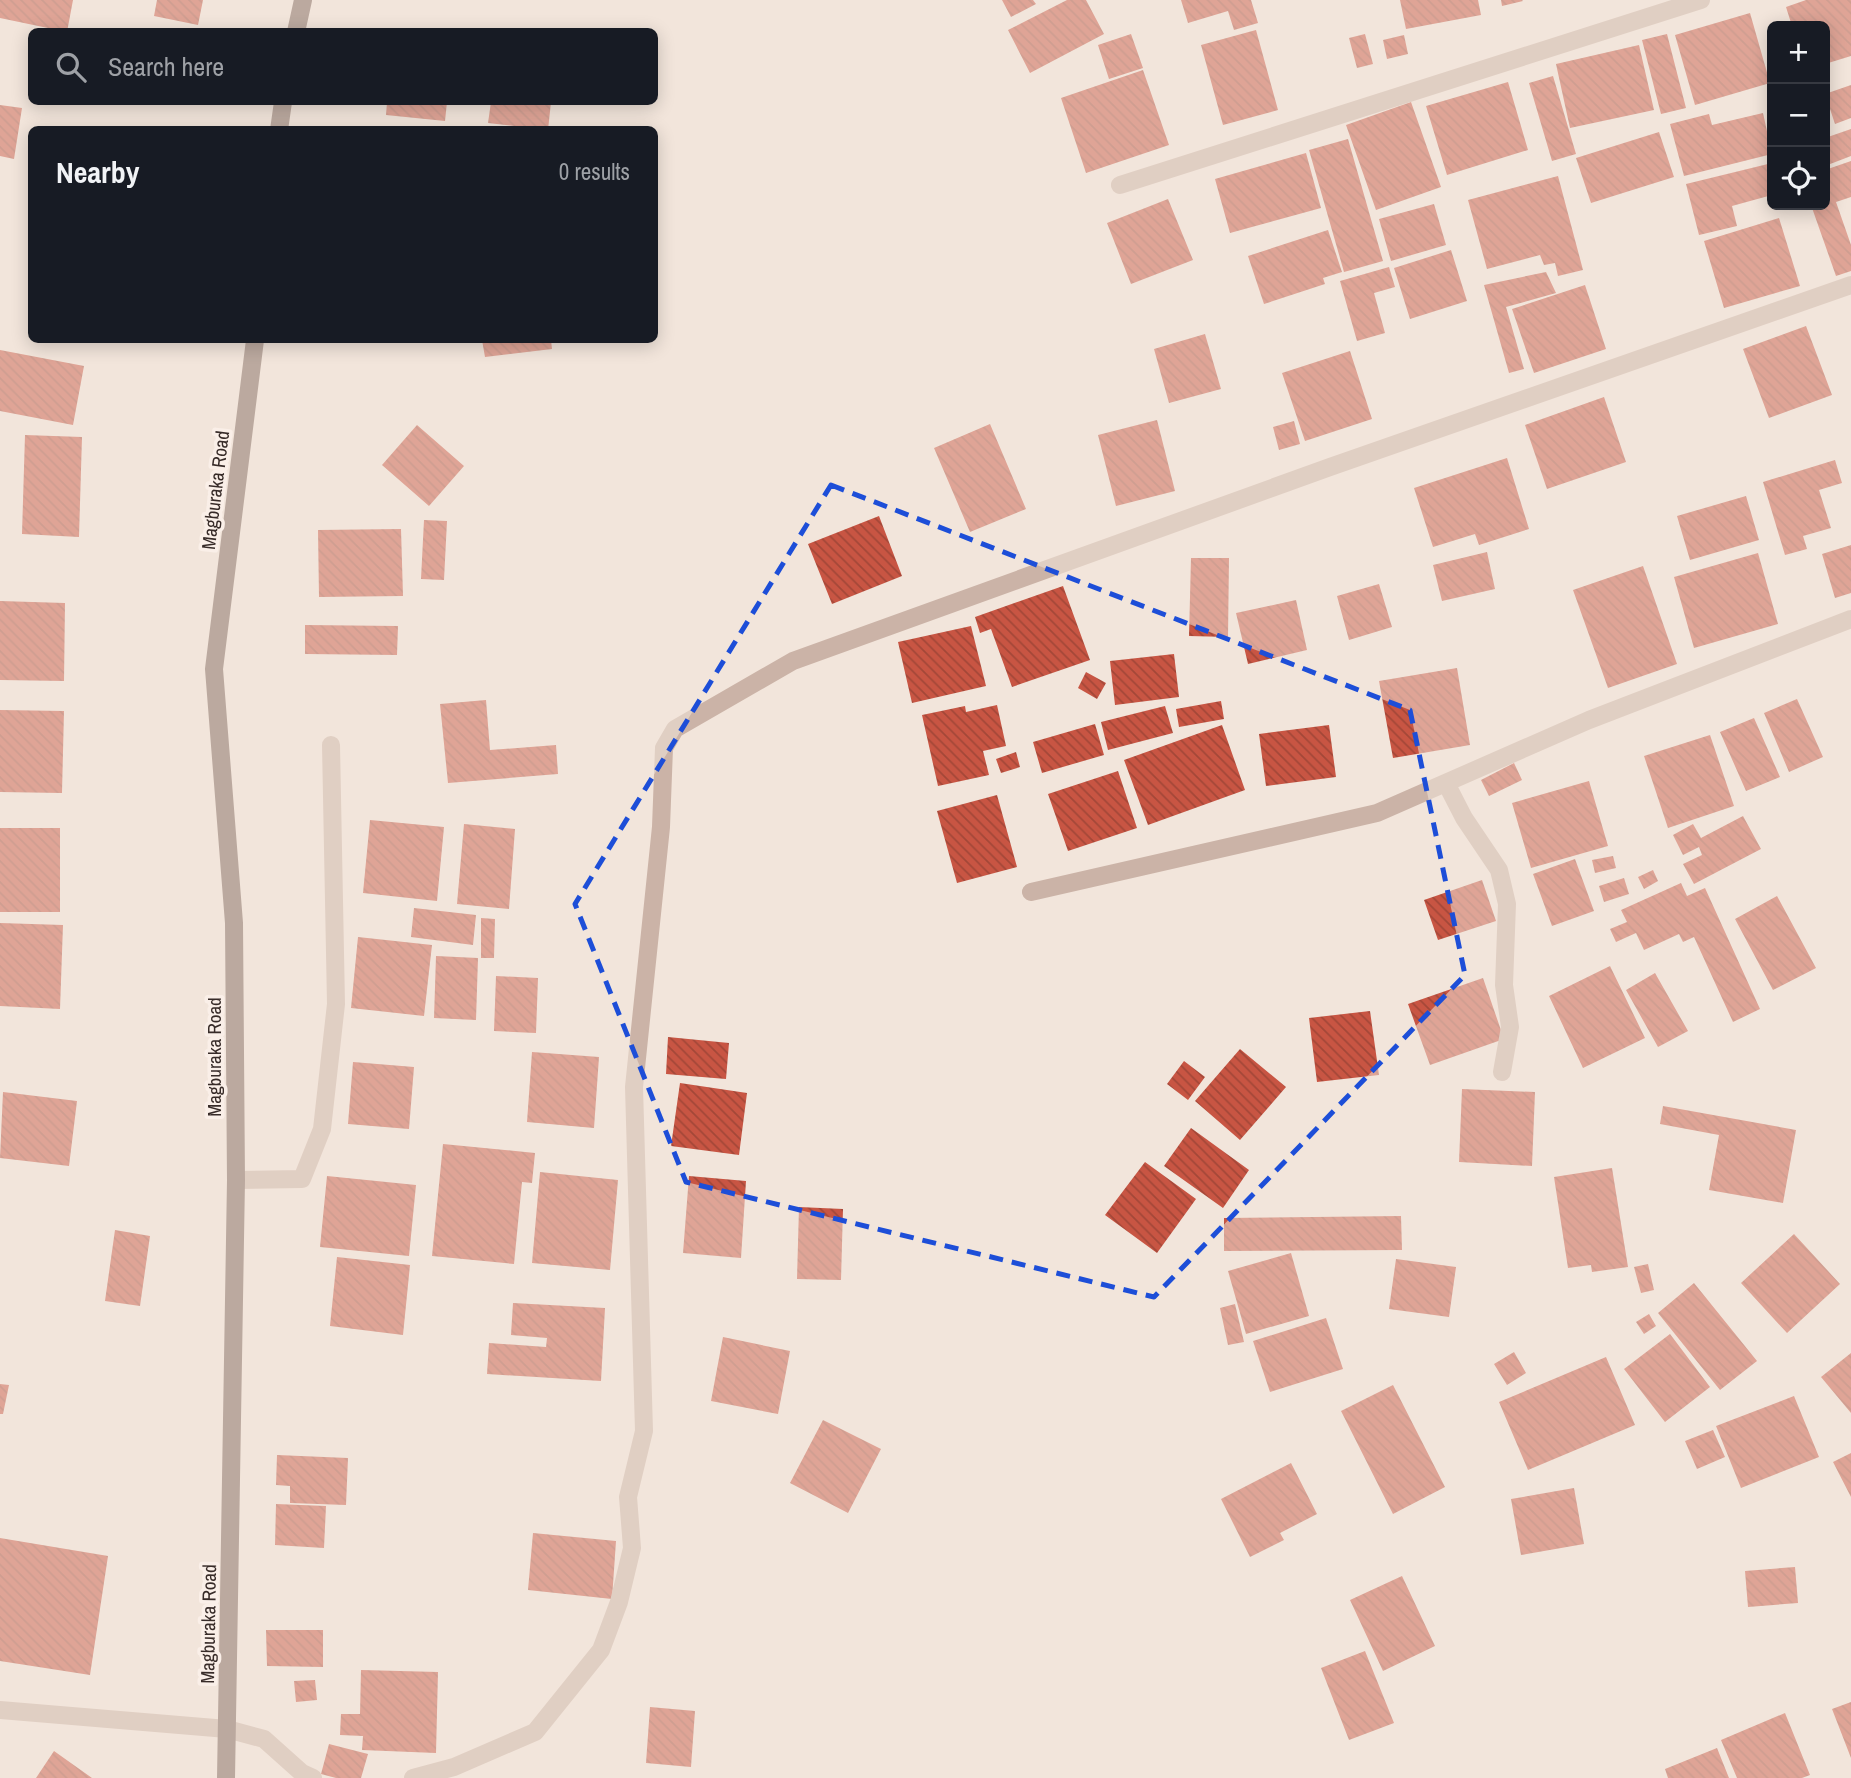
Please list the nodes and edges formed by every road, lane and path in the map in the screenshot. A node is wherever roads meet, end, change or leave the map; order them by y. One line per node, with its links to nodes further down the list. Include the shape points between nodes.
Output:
1 (303, 0): 3 (main road)
2 (1701, 0): 6 (street)
3 (297, 28)
4 (283, 105): 5 (main road)
5 (280, 126)
6 (1120, 185)
7 (1851, 285): 19 (street, via 793,661 675,729 664,748 661,827 634,1087 644,1431 628,1497 632,1548 619,1602 601,1650 536,1732 454,1768)
8 (255, 343): 14 (main road, Magburaka Road, via 214,669 234,923)
9 (1851, 619): 11 (street, via 1590,720)
10 (331, 745): 14 (street, via 336,1004 322,1129 302,1180)
11 (1446, 783): 12 (street, via 1377,813); 13 (street, via 1499,870 1507,904 1503,985 1510,1027)
12 (1031, 892)
13 (1502, 1072)
14 (236, 1180): 16 (main road, Magburaka Road)
15 (0, 1710): 16 (street)
16 (227, 1728): 17 (main road, Magburaka Road); 18 (street, via 264,1739)
17 (226, 1778)
18 (313, 1778)
19 (413, 1778)

